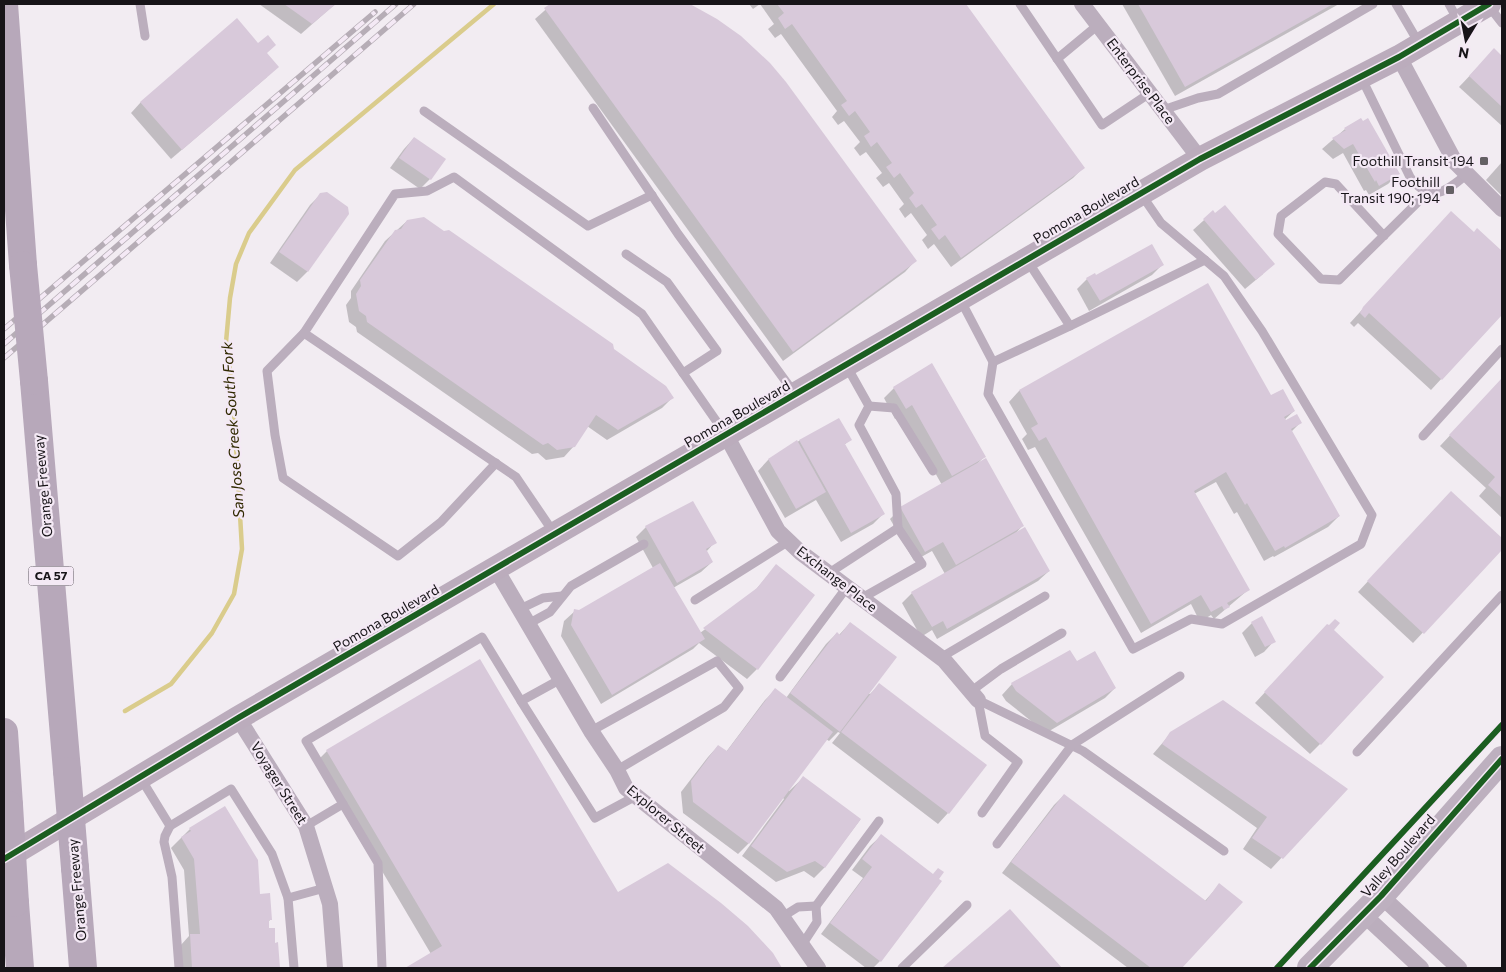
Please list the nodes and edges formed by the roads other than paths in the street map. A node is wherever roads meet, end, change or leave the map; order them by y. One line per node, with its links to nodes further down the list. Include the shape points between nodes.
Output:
1 (4, 4): 89 (highway, Orange Freeway / CA 57, bridge)
2 (140, 4): 11 (lane)
3 (1020, 4): 14 (lane)
4 (1082, 4): 10 (street, Enterprise Place)
5 (1373, 4): 18 (lane, via 1218,94)
6 (1396, 4): 12 (lane)
7 (1488, 4): 8 (street, Pomona Boulevard); 9 (lane)
8 (1454, 13): 12 (street, Pomona Boulevard)
9 (1502, 23)
10 (1098, 25): 14 (lane); 16 (street, Enterprise Place)
11 (145, 36)
12 (1420, 45): 13 (street, Pomona Boulevard)
13 (1399, 57): 15 (street, Pomona Boulevard); 21 (street, via 1455,162)
14 (1057, 59): 16 (lane, via 1102,125)
15 (1361, 77): 20 (street, Pomona Boulevard); 22 (lane, via 1410,178 1418,188)
16 (1150, 93): 18 (street, Enterprise Place)
17 (592, 108): 24 (lane)
18 (1162, 110): 20 (street, Enterprise Place)
19 (424, 111): 24 (lane, via 588,226)
20 (1200, 159): 23 (street, Pomona Boulevard)
21 (1468, 174): 22 (lane, via 1442,192); 25 (street)
22 (1428, 192): 26 (lane)
23 (1140, 194): 28 (street, Pomona Boulevard); 29 (lane, via 1161,223)
24 (652, 195): 37 (lane)
25 (1502, 209)
26 (1384, 236): 26 (lane, via 1339,280 1321,280 1278,234 1280,216 1324,182 1336,184)
27 (626, 254): 36 (lane, via 667,282 717,351)
28 (1027, 260): 30 (street, Pomona Boulevard); 31 (lane)
29 (1206, 260): 31 (lane); 34 (lane, via 1224,276 1262,331 1372,515 1362,544 1222,624 1191,619 1133,649 988,394)
30 (959, 299): 34 (lane); 35 (street, Pomona Boulevard)
31 (1070, 326): 34 (lane)
32 (304, 333): 36 (lane, via 396,194 427,191 454,177 642,314); 41 (lane); 41 (lane, via 267,371 283,478 398,556 441,522)
33 (1502, 350): 40 (lane)
34 (993, 362)
35 (846, 365): 37 (street, Pomona Boulevard); 38 (lane)
36 (683, 372): 39 (lane)
37 (795, 394): 39 (street, Pomona Boulevard)
38 (869, 406): 42 (lane, via 894,408); 43 (lane, via 859,425 896,494)
39 (726, 435): 44 (street, Pomona Boulevard); 45 (street, Exchange Place, via 778,532)
40 (1422, 436)
41 (496, 463): 44 (lane, via 516,477)
42 (933, 471)
43 (898, 528): 48 (lane); 53 (lane, via 922,564)
44 (555, 534): 47 (street, Pomona Boulevard)
45 (789, 541): 48 (street, Exchange Place); 54 (lane)
46 (644, 544): 51 (lane, via 571,586)
47 (496, 569): 55 (street, Explorer Street); 64 (street, Pomona Boulevard)
48 (829, 573): 49 (street, Exchange Place)
49 (848, 587): 53 (street, Exchange Place); 59 (lane)
50 (1502, 595): 68 (lane)
51 (562, 596): 55 (lane, via 543,598); 56 (lane, via 550,612)
52 (1045, 596): 58 (lane)
53 (862, 598): 58 (street, Exchange Place)
54 (695, 600)
55 (520, 609): 56 (street, Explorer Street)
56 (528, 624): 61 (street, Explorer Street)
57 (1062, 633): 62 (lane, via 1001,669)
58 (940, 658): 62 (street, Exchange Place)
59 (780, 676)
60 (1180, 676): 67 (lane)
61 (561, 679): 63 (lane); 65 (street, Explorer Street)
62 (974, 696): 67 (lane); 74 (lane, via 985,736 1018,762)
63 (521, 701): 72 (lane, via 595,818); 73 (lane, via 482,637 306,741)
64 (238, 718): 71 (street, Pomona Boulevard); 77 (street, Voyager Street)
65 (592, 731): 70 (street, Explorer Street); 70 (lane, via 717,661 739,688 724,707)
66 (4, 732): 88 (highway, bridge)
67 (1072, 745): 78 (lane); 79 (lane)
68 (1358, 752)
69 (1502, 759): 84 (main road, Valley Boulevard)
70 (618, 770): 72 (street, Explorer Street, via 626,788)
71 (140, 776): 76 (lane); 80 (street, Pomona Boulevard)
72 (636, 796): 86 (street, Explorer Street, via 776,908)
73 (342, 804): 77 (lane); 93 (lane, via 378,863)
74 (982, 813)
75 (879, 821): 85 (lane)
76 (170, 826): 82 (lane, via 231,789 272,854); 90 (lane, via 164,842 172,876)
77 (306, 826): 81 (street, Voyager Street)
78 (997, 844)
79 (1224, 851)
80 (4, 859)
81 (325, 888): 82 (lane); 92 (street, Voyager Street, via 330,904)
82 (288, 898): 91 (lane)
83 (967, 905): 95 (lane)
84 (1372, 905): 96 (main road, Valley Boulevard); 97 (street); 98 (street)
85 (816, 906): 86 (lane, via 798,907); 87 (lane, via 817,922)
86 (782, 917): 87 (street, Explorer Street)
87 (802, 945): 94 (street, Explorer Street)
88 (20, 968)
89 (83, 968)
90 (179, 968)
91 (294, 968)
92 (336, 968)
93 (382, 968)
94 (818, 968)
95 (902, 968)
96 (1310, 968)
97 (1421, 968)
98 (1459, 968)

